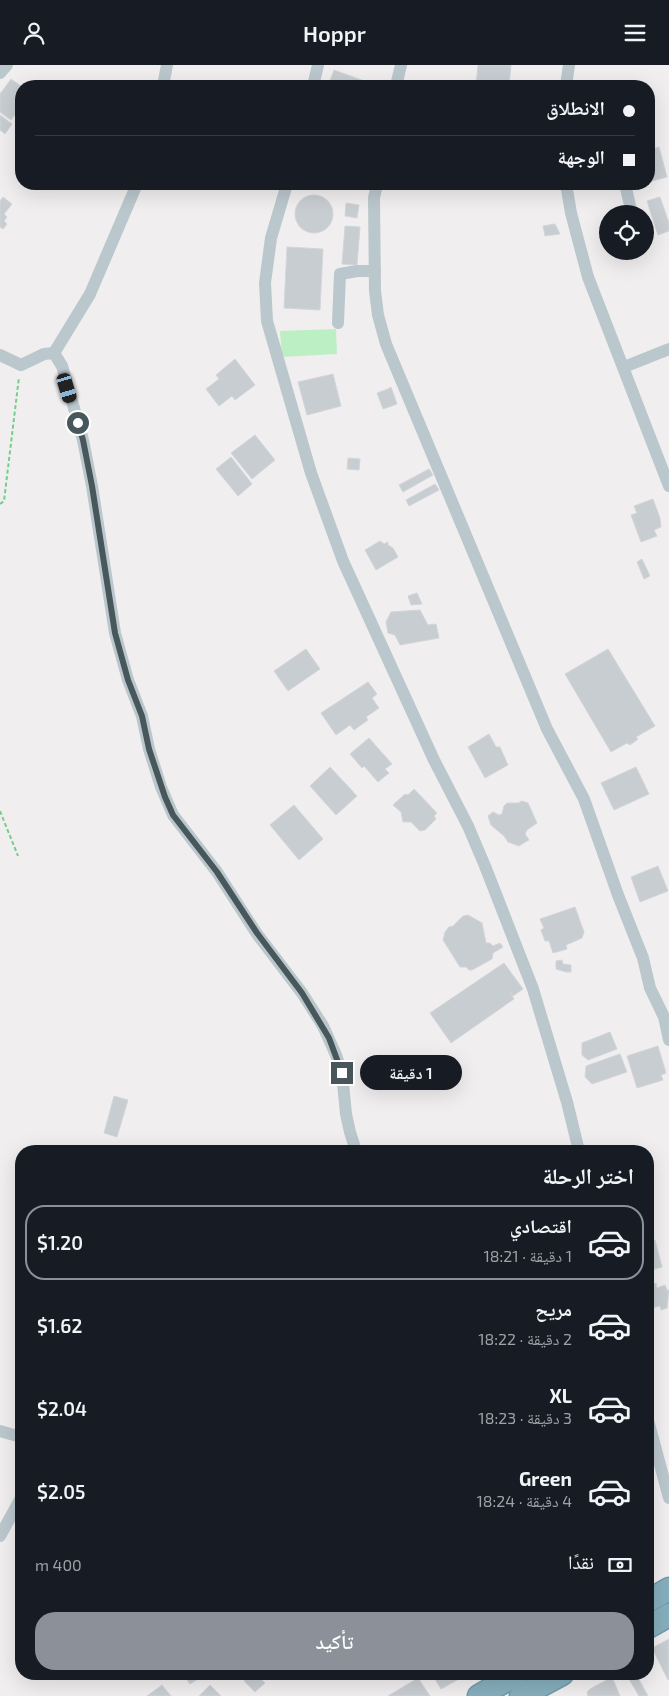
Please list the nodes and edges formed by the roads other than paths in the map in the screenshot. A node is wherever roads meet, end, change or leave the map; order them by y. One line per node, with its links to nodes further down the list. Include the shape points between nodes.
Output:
1 (7, 65): 6 (street)
2 (167, 65): 7 (street)
3 (318, 65): 8 (street)
4 (400, 65): 9 (street)
5 (569, 65): 10 (street)
6 (0, 73)
7 (164, 80)
8 (314, 80)
9 (397, 80)
10 (567, 80)
11 (134, 190): 20 (street, via 90,294)
12 (285, 190): 26 (street, via 271,238 266,283 268,321 311,473 347,569 434,760 468,826 492,885 533,989)
13 (376, 190): 17 (street)
14 (567, 190): 22 (street, via 588,277)
15 (626, 190): 16 (street)
16 (630, 205)
17 (375, 271): 18 (street, via 340,274); 24 (street, via 378,315 386,344 547,729 584,799 643,958 650,988 664,1017)
18 (338, 323)
19 (669, 349): 22 (street)
20 (54, 353): 21 (street, via 21,365); 25 (street, via 62,366 83,440 115,633 161,787 173,815 217,872 322,1025 342,1073 346,1114)
21 (0, 355)
22 (624, 367): 23 (street)
23 (669, 486)
24 (669, 1039)
25 (354, 1145)
26 (578, 1145)
27 (0, 1431): 28 (street)
28 (15, 1435)
29 (654, 1442): 30 (street)
30 (669, 1498)
31 (15, 1510): 32 (street)
32 (0, 1536)
33 (669, 1589): 34 (highway)
34 (654, 1598)
35 (669, 1615): 36 (highway)
36 (654, 1624)
37 (538, 1680): 38 (highway)
38 (522, 1684): 39 (highway)
39 (479, 1696)

